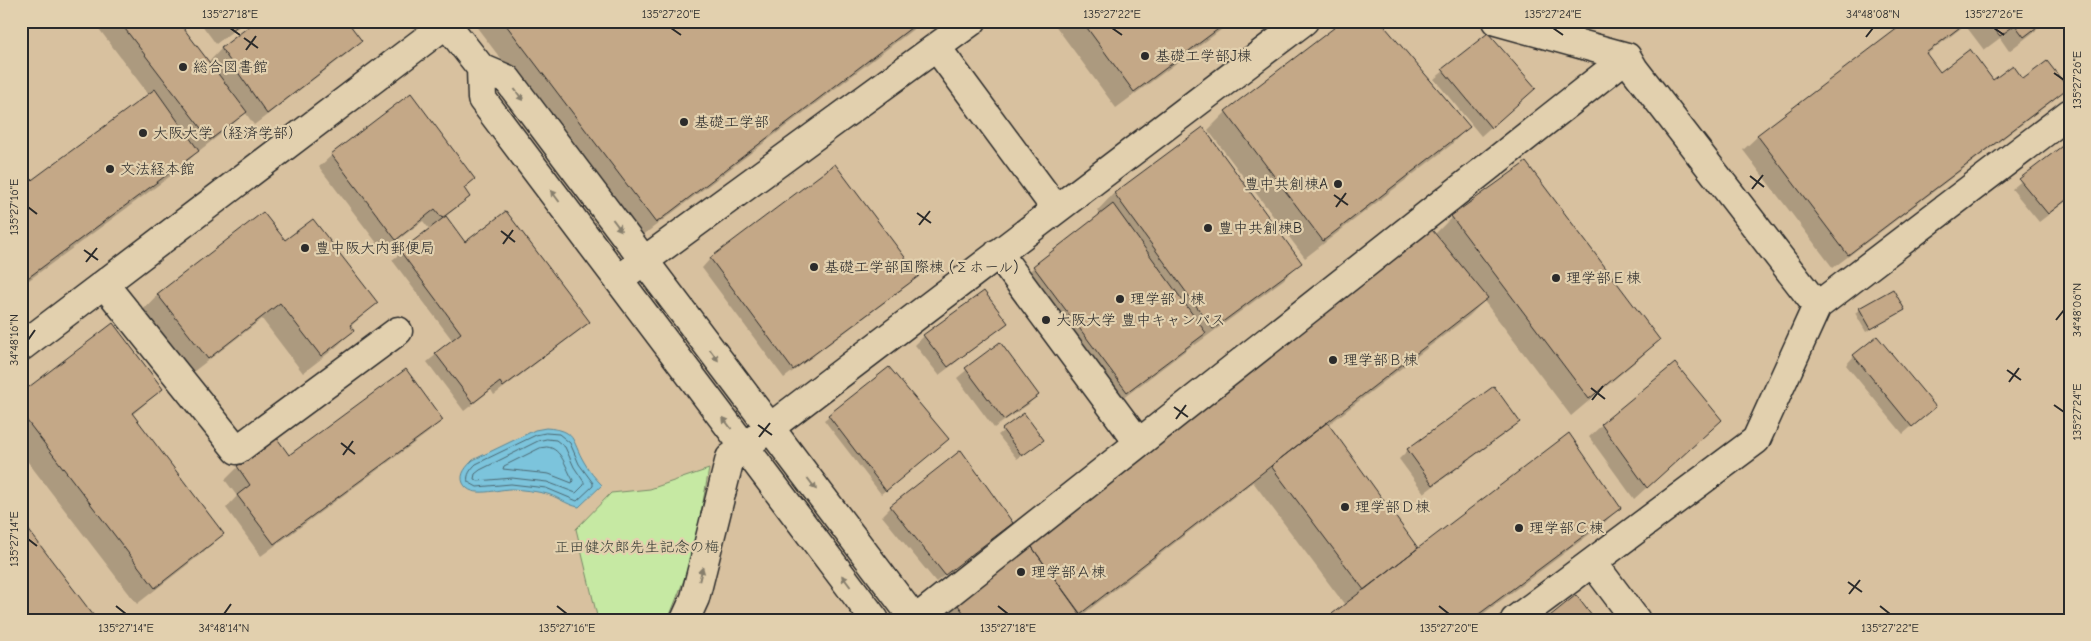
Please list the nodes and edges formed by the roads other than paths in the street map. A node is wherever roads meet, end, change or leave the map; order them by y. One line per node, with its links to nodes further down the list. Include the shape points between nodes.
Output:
1 (972, 21): 5 (street)
2 (1304, 21): 9 (street)
3 (1496, 21): 6 (street)
4 (445, 22): 7 (street); 13 (street)
5 (937, 48): 9 (street); 11 (street)
6 (1627, 58): 14 (street); 18 (street)
7 (480, 68): 11 (street, one-way to 11, via 507,80); 12 (street, one-way to 7, via 482,99)
8 (2070, 113): 14 (street)
9 (1056, 209): 10 (street)
10 (998, 253): 17 (street); 18 (street)
11 (644, 261): 12 (street); 17 (street, one-way to 17)
12 (618, 280): 19 (street, one-way to 12)
13 (104, 284): 15 (street, via 237,450); 16 (street)
14 (1817, 306): 20 (street, via 1756,440)
15 (398, 330)
16 (21, 347)
17 (769, 427): 19 (street); 23 (street, one-way to 23)
18 (1138, 442): 23 (street)
19 (744, 446): 21 (street, one-way to 19, via 695,598 730,458); 22 (street, one-way to 19)
20 (1593, 563): 24 (street); 25 (street)
21 (685, 620)
22 (875, 620)
23 (915, 620)
24 (1515, 620)
25 (1636, 620)

